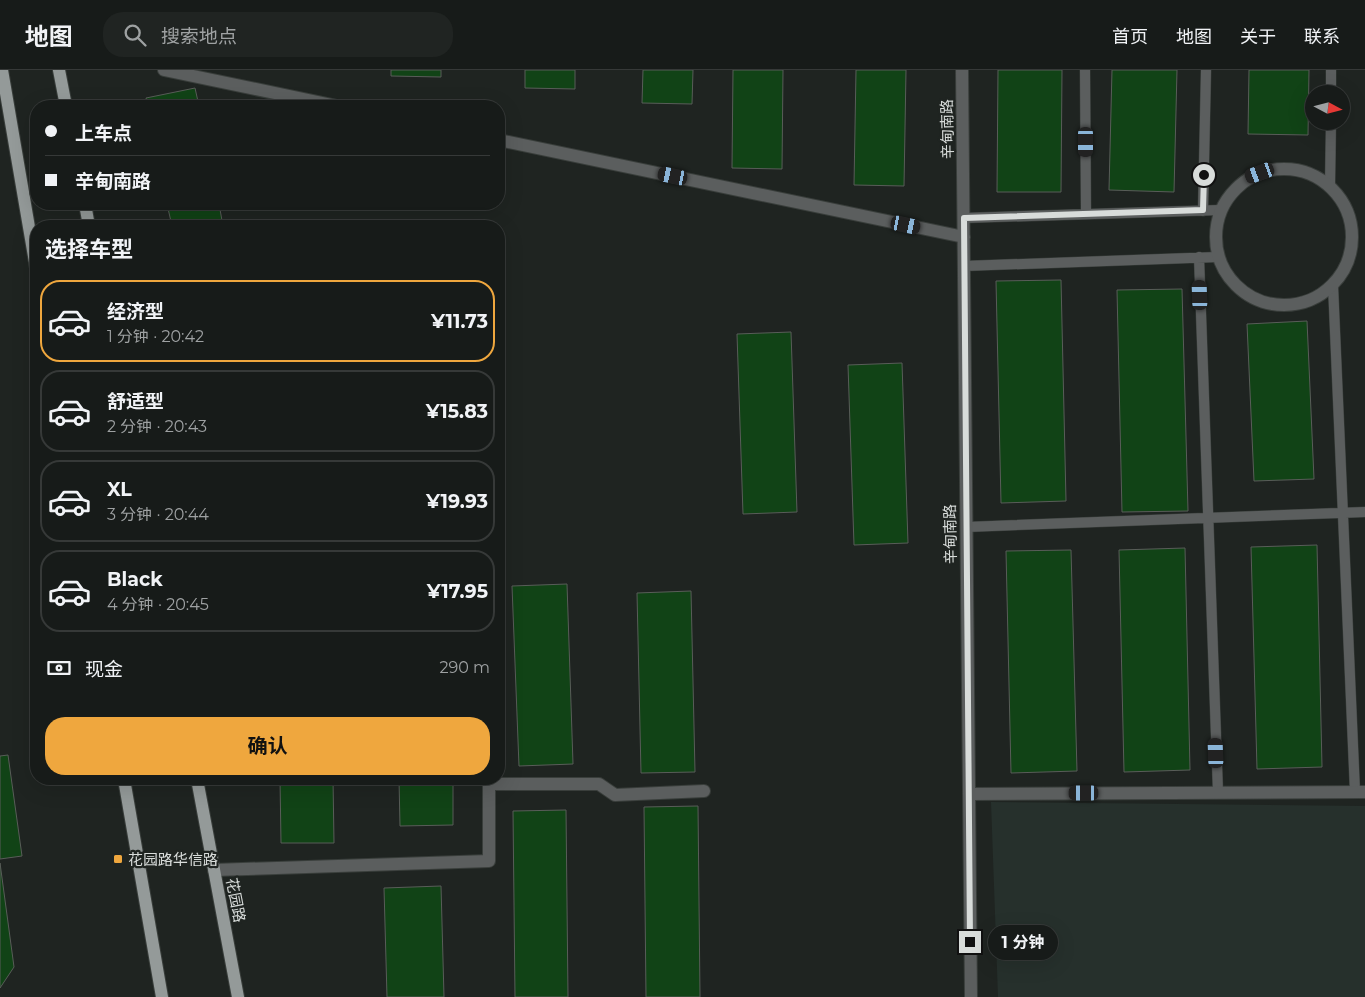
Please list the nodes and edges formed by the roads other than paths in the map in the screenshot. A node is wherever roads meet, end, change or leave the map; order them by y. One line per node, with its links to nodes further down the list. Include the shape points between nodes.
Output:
1 (2, 70): 18 (main road)
2 (58, 70): 9 (main road)
3 (164, 70): 10 (street)
4 (962, 70): 17 (street, 辛甸南路)
5 (1085, 70): 16 (lane)
6 (1206, 70): 14 (lane)
7 (1331, 70): 8 (lane)
8 (1331, 85)
9 (65, 100)
10 (308, 100)
11 (1331, 130): 13 (lane)
12 (505, 141): 21 (street)
13 (1330, 186): 15 (street, via 1312,174 1292,168 1270,169 1250,176 1233,190); 19 (street, via 1343,203)
14 (1203, 210): 15 (lane); 16 (lane)
15 (1220, 210): 23 (street, via 1215,233)
16 (1086, 214): 17 (lane)
17 (964, 218): 21 (street, 辛甸南路)
18 (30, 233)
19 (1352, 234): 20 (street); 25 (street, via 1346,265)
20 (1365, 234)
21 (964, 237): 24 (street, 辛甸南路)
22 (1199, 257): 23 (lane); 24 (lane); 27 (lane)
23 (1218, 257): 25 (street, via 1229,278 1246,294 1268,304 1291,305 1314,299)
24 (964, 266): 28 (street, 辛甸南路)
25 (1333, 285): 35 (lane)
26 (1365, 512): 27 (lane)
27 (1208, 518): 28 (lane); 34 (lane)
28 (966, 527): 36 (street, 辛甸南路)
29 (505, 784): 33 (street, via 599,784 615,795)
30 (125, 785): 38 (main road)
31 (198, 785): 37 (main road, 花园路)
32 (489, 785): 37 (street, via 489,861)
33 (704, 791)
34 (1218, 792): 35 (street); 36 (street)
35 (1360, 792)
36 (969, 794): 40 (street, 辛甸南路)
37 (214, 870): 39 (main road, 花园路)
38 (162, 997)
39 (238, 997)
40 (970, 997)

